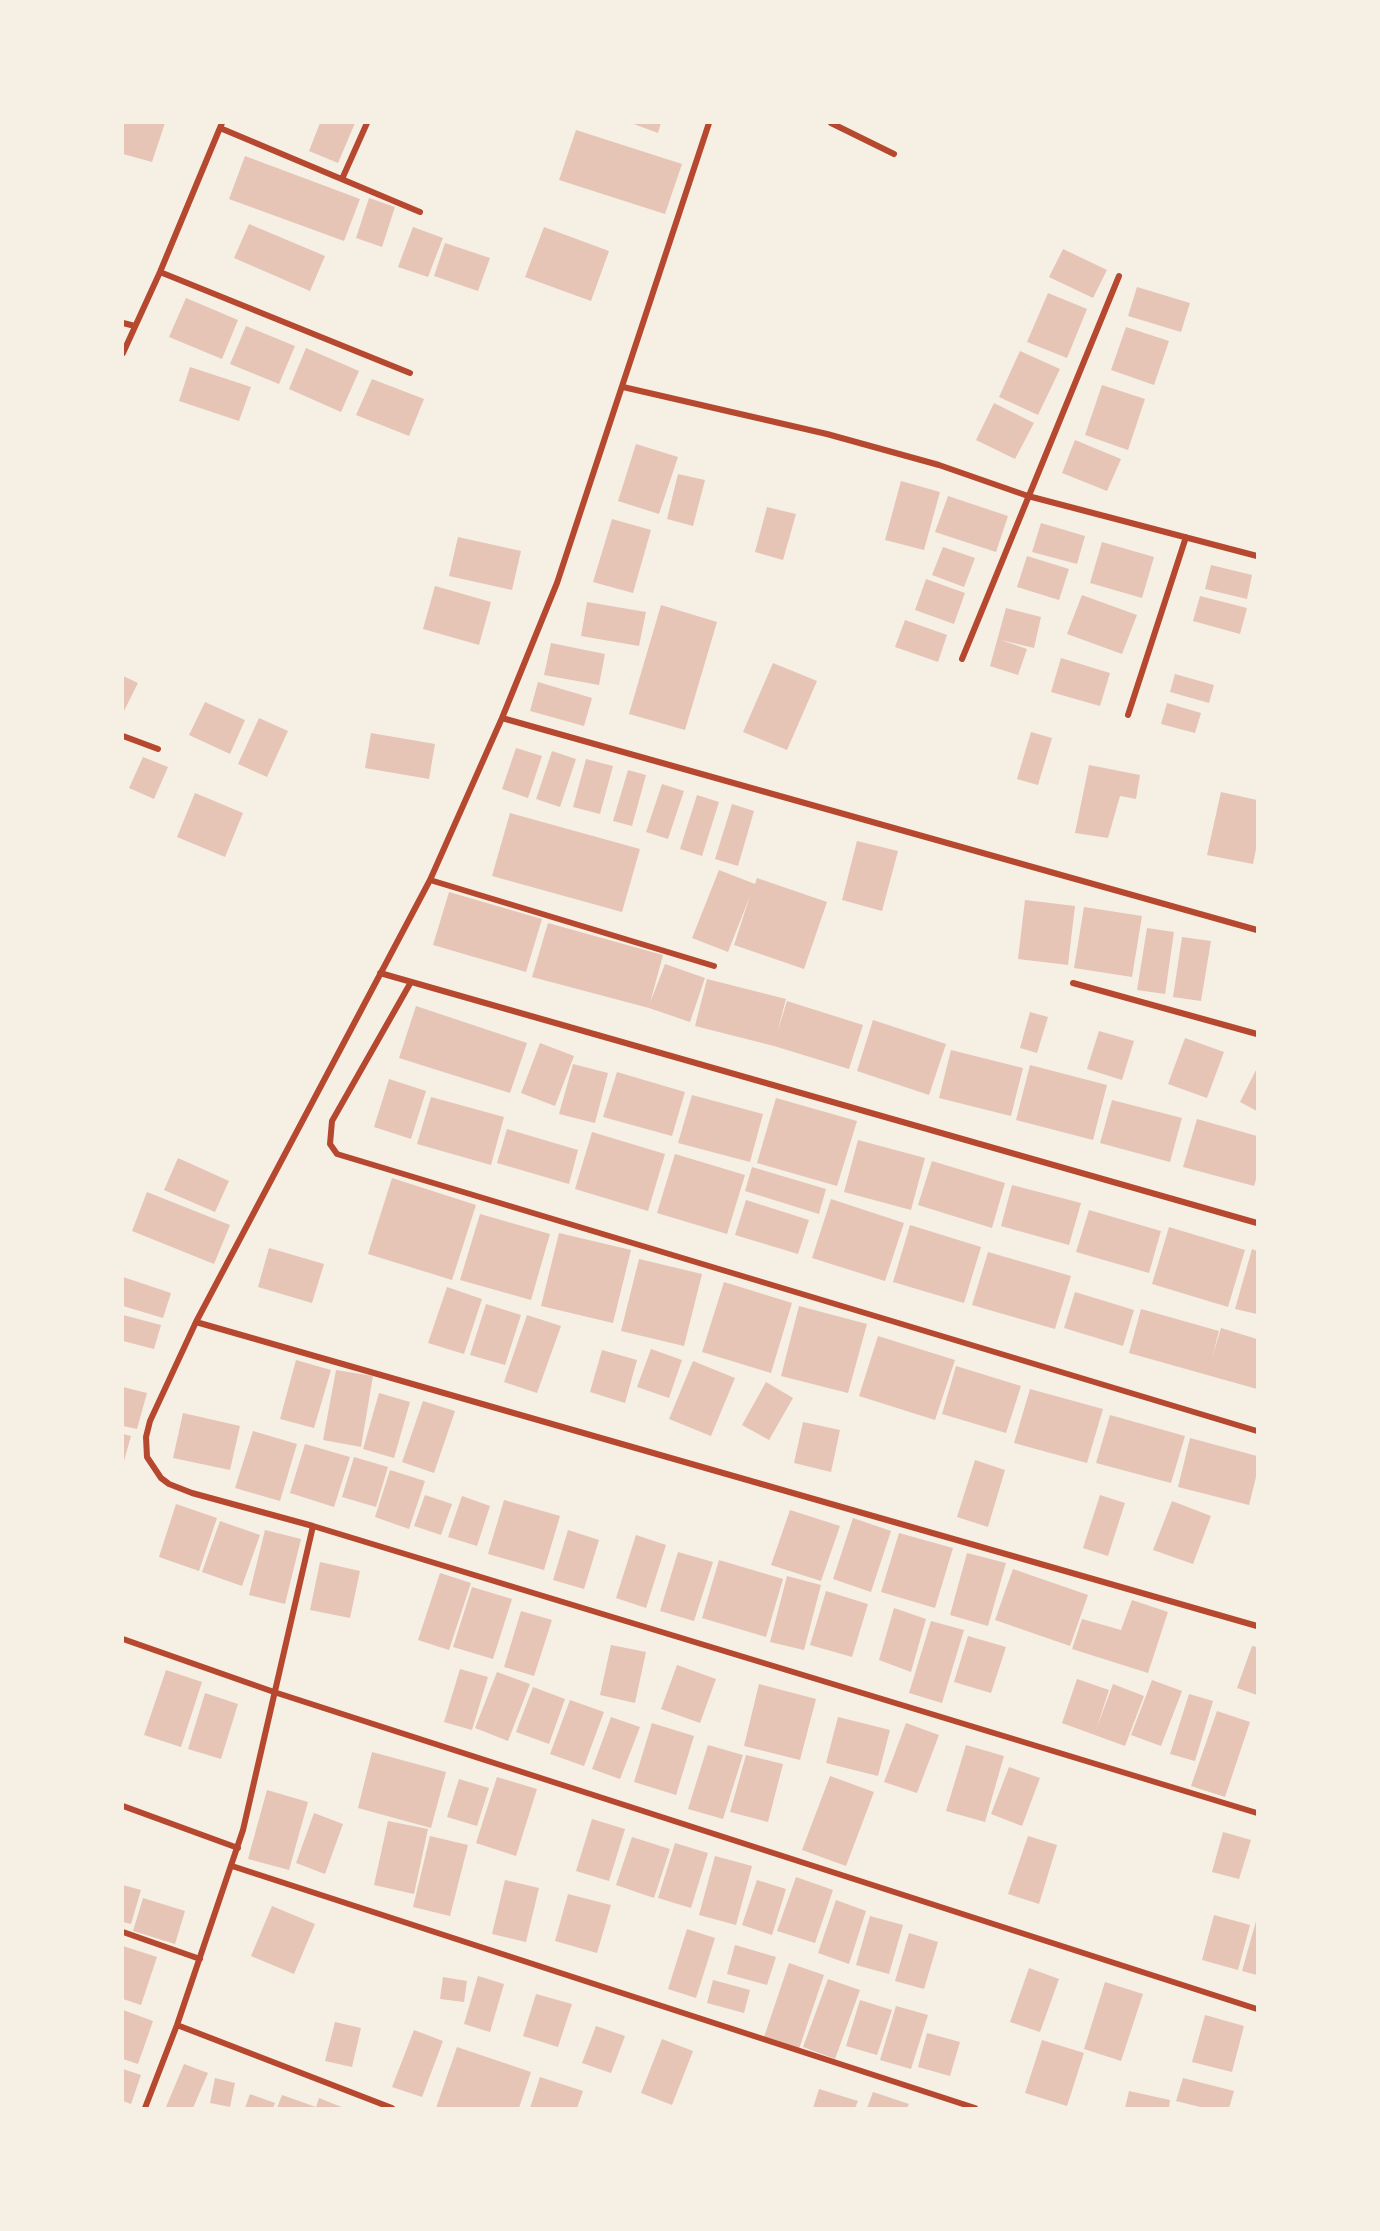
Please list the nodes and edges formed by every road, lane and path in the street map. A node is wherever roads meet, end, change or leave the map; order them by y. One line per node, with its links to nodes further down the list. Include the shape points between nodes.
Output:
1 (367, 123): 6 (street)
2 (709, 123): 14 (street)
3 (831, 123): 5 (street)
4 (221, 126): 6 (street); 8 (street)
5 (894, 154)
6 (342, 179): 7 (street)
7 (420, 212)
8 (160, 272): 11 (street); 13 (street)
9 (1119, 276): 15 (street)
10 (123, 323): 11 (street)
11 (135, 326): 12 (street)
12 (123, 353)
13 (410, 373)
14 (623, 387): 15 (street, via 849,440 939,465); 20 (street, via 557,583)
15 (1028, 496): 16 (street); 18 (street)
16 (1186, 537): 17 (street); 19 (street)
17 (1257, 556)
18 (962, 659)
19 (1128, 715)
20 (502, 718): 23 (street); 24 (street)
21 (123, 736): 22 (street)
22 (158, 750)
23 (430, 880): 25 (street); 26 (street)
24 (1257, 930)
25 (714, 966)
26 (380, 973): 27 (street); 31 (street)
27 (411, 982): 30 (street); 32 (street, via 332,1121 330,1144 337,1154)
28 (1073, 983): 29 (street)
29 (1257, 1034)
30 (1257, 1223)
31 (196, 1322): 33 (street, via 150,1421 146,1449 150,1464 169,1484 192,1493); 34 (street)
32 (1257, 1431)
33 (313, 1526): 36 (street); 38 (street)
34 (1257, 1626)
35 (123, 1639): 36 (street)
36 (274, 1692): 39 (street); 43 (street)
37 (123, 1806): 39 (street)
38 (1257, 1813)
39 (238, 1848): 40 (street)
40 (232, 1866): 42 (street); 47 (street)
41 (123, 1932): 42 (street)
42 (200, 1959): 44 (street)
43 (1257, 2009)
44 (177, 2025): 45 (street); 46 (street)
45 (145, 2108)
46 (392, 2108)
47 (975, 2108)

